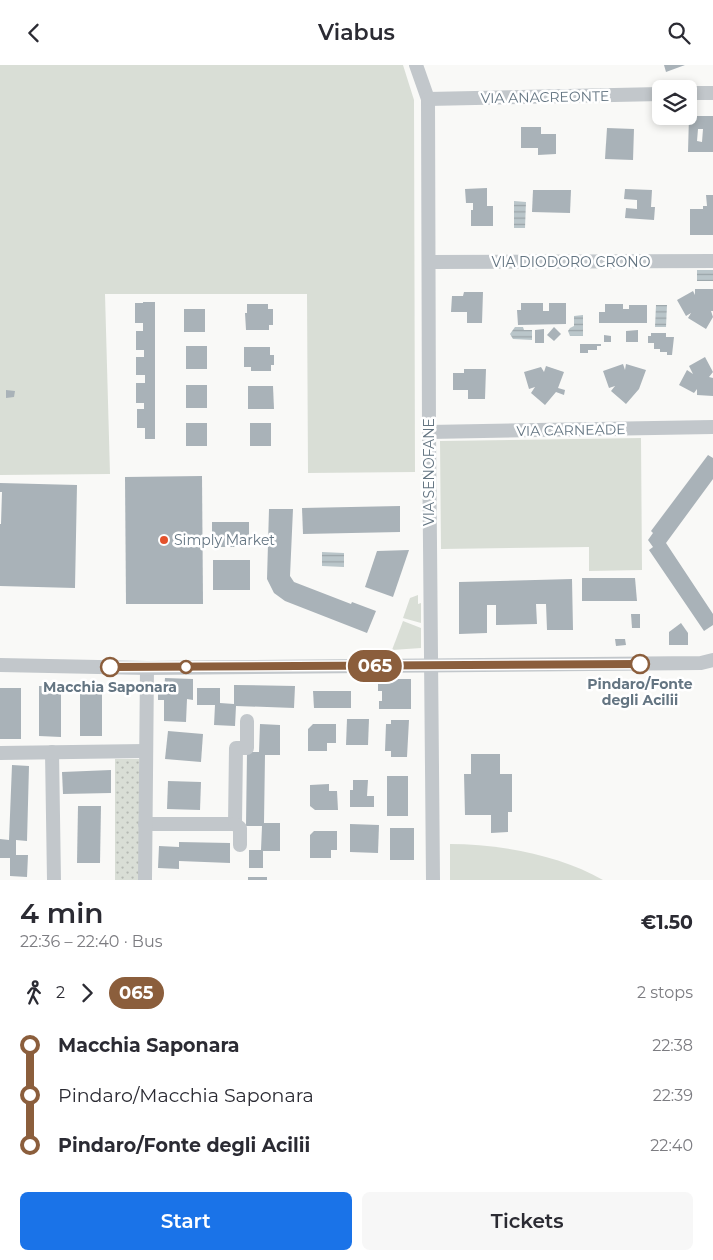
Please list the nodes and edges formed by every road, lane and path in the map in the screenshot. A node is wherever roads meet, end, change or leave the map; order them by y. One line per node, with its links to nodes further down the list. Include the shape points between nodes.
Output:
1 (416, 65): 5 (street, VIA SENOFANE)
2 (697, 93): 3 (street)
3 (713, 93)
4 (652, 94): 5 (street, VIA ANACREONTE)
5 (428, 99): 7 (street, VIA SENOFANE)
6 (713, 261): 7 (street, VIA DIODORO CRONO)
7 (430, 262): 9 (street, VIA SENOFANE)
8 (713, 427): 9 (street, VIA CARNEADE)
9 (429, 432): 12 (street, VIA SENOFANE)
10 (709, 663): 12 (street)
11 (0, 665): 13 (street)
12 (431, 665): 13 (street); 23 (street, VIA SENOFANE)
13 (147, 668): 15 (street)
14 (247, 721): 19 (street, via 247,748 236,748)
15 (145, 751): 16 (street); 18 (street)
16 (52, 752): 17 (street); 21 (street)
17 (0, 753)
18 (145, 824): 19 (street); 22 (street)
19 (235, 824): 20 (street, via 240,828)
20 (240, 845)
21 (54, 880)
22 (145, 880)
23 (433, 880)

